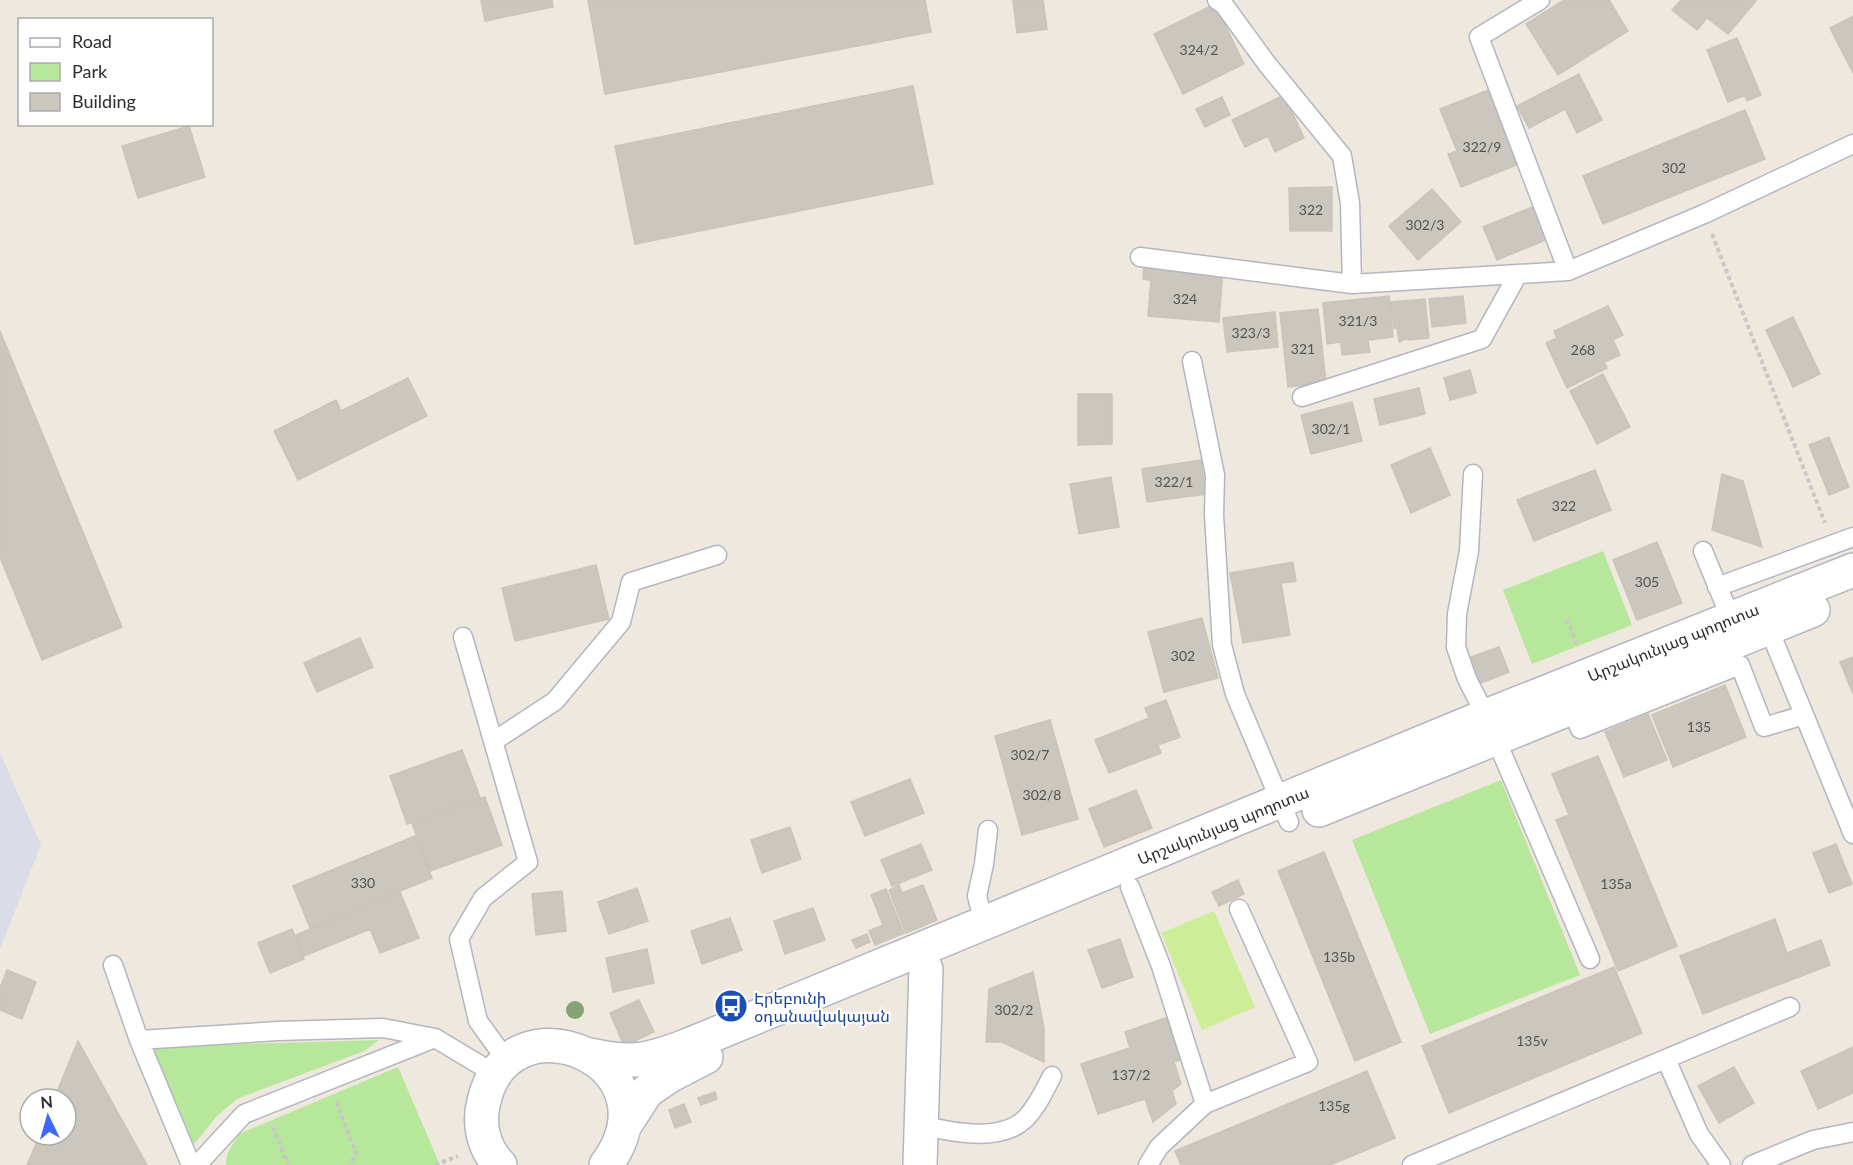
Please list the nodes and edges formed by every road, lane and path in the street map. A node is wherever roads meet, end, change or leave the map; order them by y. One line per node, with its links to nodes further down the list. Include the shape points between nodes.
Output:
1 (1217, 0): 8 (lane, via 1342,156 1350,203)
2 (1540, 0): 6 (lane, via 1479,37)
3 (1853, 144): 4 (lane)
4 (1704, 214): 6 (lane); 13 (path)
5 (1140, 257): 8 (lane)
6 (1568, 271): 7 (lane)
7 (1518, 274): 8 (lane); 10 (lane, via 1482,339)
8 (1352, 284)
9 (1192, 361): 27 (lane, via 1215,475 1222,645 1235,694)
10 (1302, 397)
11 (1473, 474): 25 (lane, via 1469,551 1457,614 1456,647)
12 (1853, 537): 13 (lane)
13 (1834, 544): 17 (lane)
14 (1703, 551): 17 (lane)
15 (717, 555): 26 (lane, via 631,582 621,622 555,701)
16 (1853, 570): 19 (street, Արշակունյաց պողոտա)
17 (1718, 588): 19 (lane)
18 (1853, 594): 19 (street, Արշակունյաց պողոտա)
19 (1753, 618): 23 (street, Արշակունյաց պողոտա); 24 (lane); 25 (street, Արշակունյաց պողոտա)
20 (1567, 619): 22 (path)
21 (463, 637): 26 (lane)
22 (1580, 651)
23 (1571, 708): 24 (lane, via 1580,729 1740,665 1764,727); 25 (street, Արշակունյաց պողոտա)
24 (1803, 715): 29 (lane)
25 (1490, 728): 27 (street, Արշակունյաց պողոտա); 34 (lane)
26 (494, 741): 41 (lane, via 528,862 483,898 459,939 478,1021)
27 (1285, 812): 30 (street, Արշակունյաց պողոտա); 32 (street, Արշակունյաց պողոտա)
28 (988, 830): 32 (lane, via 977,896)
29 (1853, 834)
30 (1130, 887): 33 (street, Արշակունյաց պողոտա); 44 (lane, via 1161,966)
31 (1239, 909): 44 (lane, via 1308,1062)
32 (984, 923): 33 (street, Արշակունյաց պողոտա)
33 (926, 958): 39 (street, Արշակունյաց պողոտա, via 672,1052 621,1062); 46 (street, Արշակունյաց պողոտա, via 690,1064 647,1091); 47 (street)
34 (1590, 958)
35 (113, 965): 38 (lane)
36 (1790, 1007): 40 (lane)
37 (435, 1038): 38 (lane, via 383,1028); 41 (lane); 51 (lane, via 244,1114)
38 (139, 1040): 50 (lane)
39 (591, 1055): 41 (street, Արշակունյաց պողոտա, via 572,1047 552,1045 532,1048); 46 (street, via 618,1086)
40 (1666, 1059): 59 (lane); 60 (lane, via 1699,1134)
41 (501, 1068): 55 (street, via 486,1089 481,1121 486,1144)
42 (1052, 1076): 47 (lane, via 1024,1121 999,1131 954,1132)
43 (336, 1102): 53 (path, via 356,1153)
44 (1205, 1104): 58 (lane, via 1159,1148)
45 (272, 1125): 52 (path)
46 (625, 1125): 56 (street, via 617,1150)
47 (921, 1125): 57 (street)
48 (1853, 1132): 61 (lane, via 1813,1140)
49 (451, 1158): 54 (path)
50 (191, 1165)
51 (197, 1165)
52 (288, 1165)
53 (350, 1165)
54 (435, 1165)
55 (500, 1165)
56 (606, 1165)
57 (920, 1165)
58 (1148, 1165)
59 (1412, 1165)
60 (1721, 1165)
61 (1752, 1165)

